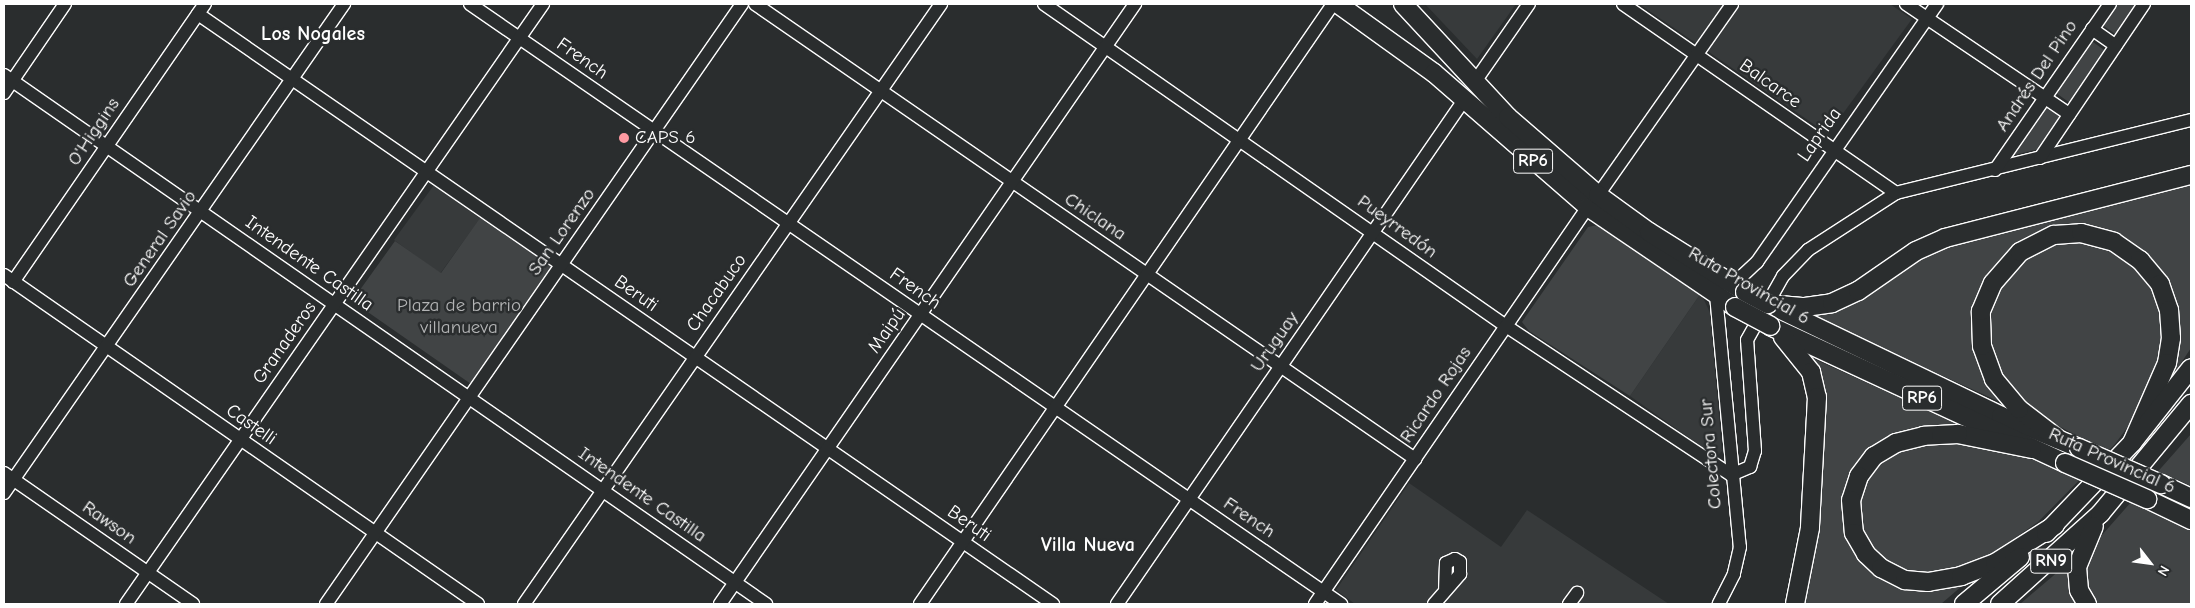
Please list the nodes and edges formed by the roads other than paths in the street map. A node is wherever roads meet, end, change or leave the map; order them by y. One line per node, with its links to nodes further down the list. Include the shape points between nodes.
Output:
1 (65, 4): 27 (street)
2 (344, 4): 28 (street, General Savio)
3 (470, 4): 23 (street, French)
4 (543, 4): 23 (street, Granaderos)
5 (742, 4): 36 (street, San Lorenzo)
6 (755, 4): 30 (street, Chiclana)
7 (942, 4): 30 (street, Chacabuco)
8 (1044, 4): 25 (street, Pueyrredón)
9 (1135, 4): 25 (street, Maipú)
10 (1333, 4): 37 (street)
11 (1338, 4): 33 (highway, Ruta Provincial 6 / RP6, via 1394,42)
12 (1404, 4): 29 (highway, Ruta Provincial 6 / RP6)
13 (1529, 4): 29 (street)
14 (1623, 4): 26 (street, Balcarce)
15 (1732, 4): 26 (street, Ricardo Rojas)
16 (1906, 4): 21 (street)
17 (1937, 4): 21 (street, Laprida)
18 (2110, 4): 22 (street, Andrés Del Pino)
19 (2144, 4): 24 (street)
20 (201, 9): 28 (street, Beruti); 38 (street, O'Higgins)
21 (1927, 18): 32 (street); 39 (street, Laprida)
22 (2092, 29): 24 (street); 32 (street, Andrés Del Pino)
23 (519, 38): 36 (street, French); 42 (street, Granaderos)
24 (2116, 46): 34 (street)
25 (1106, 47): 37 (street, Pueyrredón); 44 (street, Maipú)
26 (1696, 56): 39 (street, Balcarce); 46 (street, Ricardo Rojas)
27 (8, 78): 31 (street); 38 (street, Intendente Castilla)
28 (292, 79): 42 (street, Beruti); 47 (street, General Savio)
29 (1474, 83): 46 (highway, Ruta Provincial 6 / RP6)
30 (881, 91): 44 (street, Chiclana); 48 (street, Chacabuco)
31 (4, 93)
32 (2045, 98): 34 (street); 41 (street, Andrés Del Pino)
33 (1464, 100): 46 (highway, Ruta Provincial 6 / RP6); 49 (street, Uruguay)
34 (2069, 114): 40 (street)
35 (2191, 120): 40 (street)
36 (654, 132): 48 (street, French); 50 (street, San Lorenzo)
37 (1240, 140): 49 (street, Pueyrredón); 51 (street)
38 (107, 146): 47 (street, Intendente Castilla); 52 (street, O'Higgins)
39 (1832, 150): 45 (street, Balcarce); 53 (street, Laprida, via 1757,262 1742,276)
40 (2040, 158): 41 (street)
41 (1995, 170): 45 (street)
42 (427, 172): 50 (street, Beruti); 55 (street, Granaderos)
43 (2191, 175): 56 (highway, via 1945,238 1902,259 1845,298)
44 (1012, 182): 51 (street, Chiclana); 57 (street, Maipú)
45 (1896, 193): 75 (street, via 1808,250 1775,289 1746,340 1754,458 1745,471)
46 (1593, 201): 53 (highway, Ruta Provincial 6 / RP6); 54 (highway, Ruta Provincial 6 / RP6); 58 (street, Ricardo Rojas)
47 (202, 212): 55 (street, Intendente Castilla); 60 (street, General Savio)
48 (788, 224): 57 (street, French); 61 (street, Chacabuco)
49 (1373, 233): 58 (street, Pueyrredón); 62 (street, Uruguay)
50 (562, 265): 61 (street, Beruti); 64 (street, San Lorenzo)
51 (1147, 275): 62 (street, Chiclana); 66 (street)
52 (9, 279): 60 (street, Castelli)
53 (1743, 291): 56 (highway, Ruta Provincial 6 / RP6, bridge, via 1768,304)
54 (1716, 296): 59 (highway, Ruta Provincial 6 / RP6, bridge); 75 (street, Colectora Sur)
55 (335, 304): 64 (street, Intendente Castilla); 70 (street, Granaderos)
56 (1790, 310): 69 (highway, Ruta Provincial 6 / RP6, via 1974,404)
57 (920, 316): 66 (street, French); 72 (street, Maipú)
58 (1506, 326): 74 (street, Ricardo Rojas); 75 (street, Pueyrredón)
59 (1776, 330): 73 (highway, Ruta Provincial 6 / RP6); 106 (highway, via 1807,365 1817,397 1810,528)
60 (106, 348): 70 (street, Castelli); 76 (street, General Savio)
61 (695, 358): 72 (street, Beruti); 77 (street, Chacabuco)
62 (1281, 367): 74 (street, Chiclana); 80 (street, Uruguay)
63 (2191, 368): 71 (highway, RN9)
64 (470, 398): 77 (street, Intendente Castilla); 84 (street, San Lorenzo)
65 (2191, 404): 68 (highway, RN9)
66 (1055, 408): 80 (street, French); 85 (street)
67 (2191, 419): 68 (highway)
68 (2169, 433): 81 (highway, RN9)
69 (2058, 438): 71 (highway, via 2019,409 1994,378 1982,346 1981,311 1993,283 2020,252 2054,235 2081,233 2114,242 2140,260 2160,284 2169,310 2171,338 2167,363); 79 (highway, Ruta Provincial 6 / RP6, bridge)
70 (240, 440): 84 (street, Castelli); 86 (street, Granaderos)
71 (2132, 443): 83 (highway, RN9)
72 (828, 449): 85 (street, Beruti); 87 (street, Maipú)
73 (2032, 449): 82 (highway, Ruta Provincial 6 / RP6, bridge); 83 (highway, via 1958,434 1924,436 1896,443 1874,456 1859,476 1851,500 1854,532 1866,554 1881,568 1905,580 1928,582 1961,576 1995,563)
74 (1415, 459): 89 (street, Ricardo Rojas)
75 (1731, 475): 105 (street, Colectora Sur, via 1739,553 1734,574)
76 (9, 477): 78 (street, General Savio); 86 (street, Rawson)
77 (603, 491): 87 (street, Intendente Castilla); 95 (street, Chacabuco)
78 (4, 494)
79 (2191, 498)
80 (1189, 500): 89 (street, French); 100 (street, Uruguay)
81 (2100, 514): 108 (highway, RN9); 109 (highway, via 2077,567 2079,590)
82 (2191, 520)
83 (2055, 525): 107 (highway, RN9)
84 (376, 533): 93 (street, San Lorenzo); 94 (street, Castelli)
85 (963, 542): 98 (street); 99 (street, Beruti)
86 (148, 573): 91 (street, Granaderos); 92 (street, Rawson)
87 (735, 583): 96 (street, Maipú); 97 (street, Intendente Castilla)
88 (1445, 588): 103 (street)
89 (1323, 592): 101 (street, Ricardo Rojas); 102 (street, French)
90 (1577, 593): 104 (street)
91 (126, 604)
92 (193, 604)
93 (326, 604)
94 (478, 604)
95 (524, 604)
96 (720, 604)
97 (766, 604)
98 (920, 604)
99 (1053, 604)
100 (1118, 604)
101 (1315, 604)
102 (1341, 604)
103 (1434, 604)
104 (1569, 604)
105 (1719, 604)
106 (1795, 604)
107 (1964, 604)
108 (2000, 604)
109 (2087, 604)

